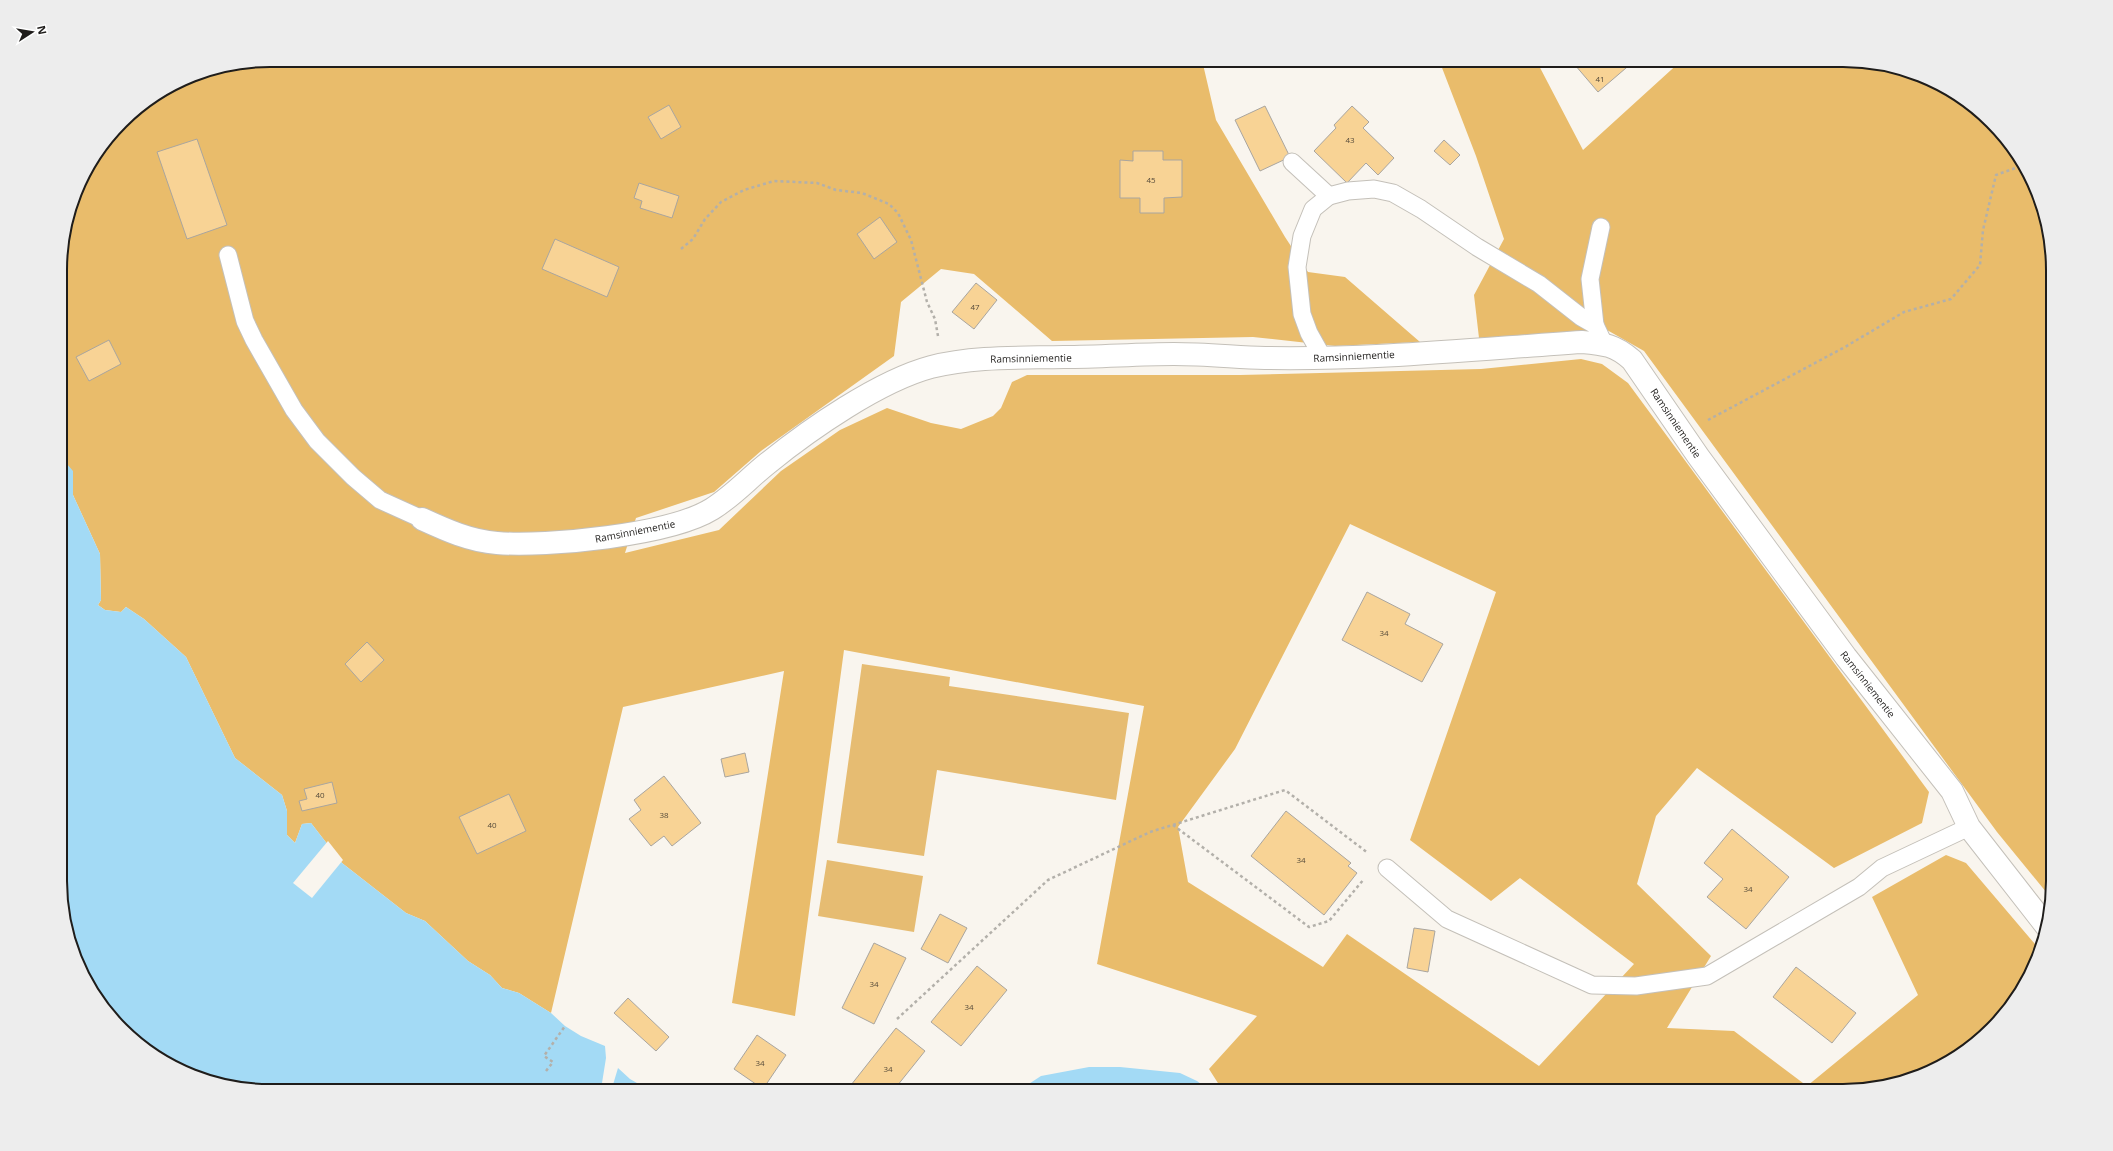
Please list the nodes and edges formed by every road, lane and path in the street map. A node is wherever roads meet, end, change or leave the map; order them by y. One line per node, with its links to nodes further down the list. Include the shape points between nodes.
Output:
1 (1292, 162): 3 (lane)
2 (2018, 167): 10 (path, via 1996,175 1983,230 1980,265 1951,299 1904,312 1845,347)
3 (1329, 196): 7 (lane, via 1348,191 1374,189 1393,193 1421,208 1477,247 1539,284); 8 (lane, via 1313,209 1302,236 1297,268 1302,314)
4 (1601, 226): 7 (lane, via 1590,279)
5 (681, 249): 9 (path, via 693,239 705,218 721,202 744,190 774,181 817,183 836,190 862,192 889,204 898,213 911,240 927,302 935,319)
6 (228, 255): 11 (lane, via 245,321 254,340 294,410 317,442 380,500)
7 (1599, 334): 8 (street, Ramsinniementie, via 1582,342); 10 (street, Ramsinniementie, via 1632,360)
8 (1323, 358): 9 (street, Ramsinniementie, via 1175,354 968,360)
9 (944, 365): 11 (street, Ramsinniementie, via 906,376 838,413 802,436 728,498 709,511 684,521 593,539 516,544 494,543 467,537)
10 (1683, 433): 13 (street, Ramsinniementie, via 1846,657 1952,791)
11 (422, 519)
12 (1173, 825): 14 (path, via 1285,790); 15 (path, via 1309,927 1329,921); 17 (path, via 1150,832 1048,880)
13 (1969, 826): 14 (lane, via 1882,868 1858,887 1707,976 1636,986 1592,985 1447,919); 16 (street, Ramsinniementie)
14 (1387, 868)
15 (1350, 895)
16 (2042, 920)
17 (897, 1019)
18 (565, 1026): 19 (path, via 544,1056 553,1062)
19 (546, 1071)

